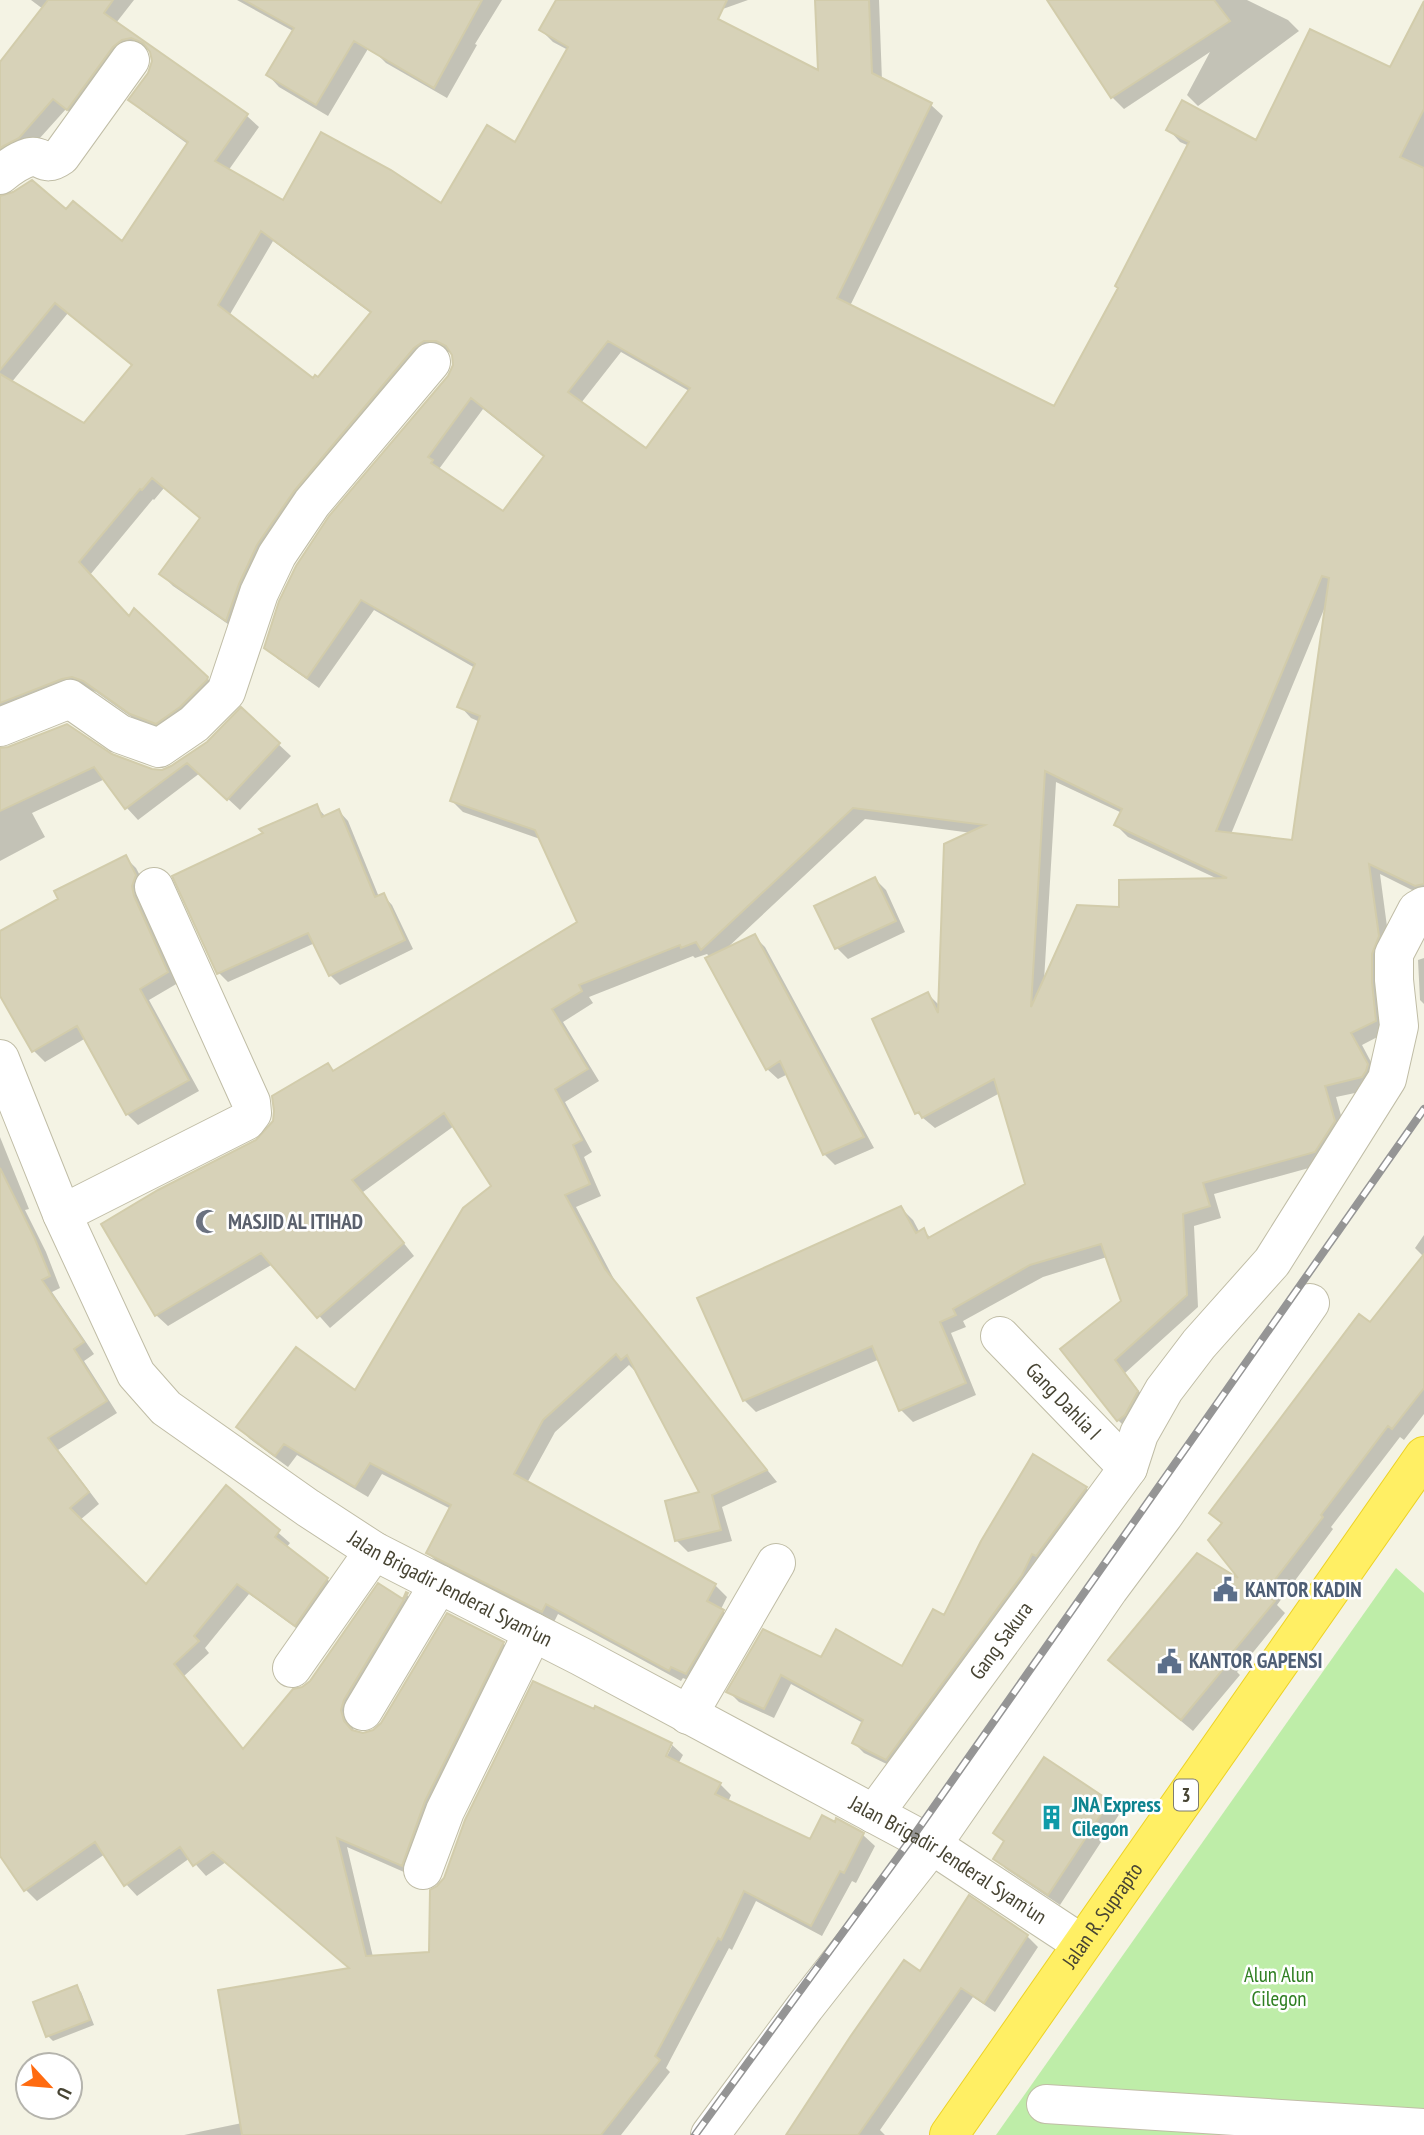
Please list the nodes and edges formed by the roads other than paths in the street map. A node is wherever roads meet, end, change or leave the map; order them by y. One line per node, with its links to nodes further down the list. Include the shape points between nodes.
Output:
1 (130, 60): 2 (street, via 61,156 46,162 30,157)
2 (0, 175)
3 (431, 362): 4 (street, via 312,503 277,555 226,692 194,724 159,748 120,734 70,699)
4 (0, 727)
5 (154, 887): 8 (street, via 253,1113 246,1121)
6 (1424, 906): 12 (street, Gang Sakura, via 1417,910 1394,954 1399,1026 1387,1079 1272,1262 1164,1390 1139,1434)
7 (0, 1059): 8 (street, Jalan Brigadir Jenderal Syam'un)
8 (62, 1214): 13 (street, Jalan Brigadir Jenderal Syam'un, via 136,1374 166,1408)
9 (1310, 1303): 21 (street)
10 (1000, 1336): 12 (street, Gang Dahlia I)
11 (1424, 1456): 23 (highway, Jalan R. Suprapto / 3)
12 (1128, 1468): 20 (street, Gang Sakura)
13 (374, 1551): 15 (street, Jalan Brigadir Jenderal Syam'un); 17 (street)
14 (776, 1563): 19 (street)
15 (439, 1584): 16 (street, Jalan Brigadir Jenderal Syam'un); 18 (street)
16 (533, 1632): 19 (street, Jalan Brigadir Jenderal Syam'un); 22 (street, via 445,1811)
17 (292, 1668)
18 (363, 1711)
19 (688, 1714): 20 (street, Jalan Brigadir Jenderal Syam'un)
20 (874, 1814): 21 (street, Jalan Brigadir Jenderal Syam'un)
21 (932, 1845): 23 (street, Jalan Brigadir Jenderal Syam'un); 26 (street)
22 (423, 1870)
23 (1082, 1944): 27 (highway, Jalan R. Suprapto / 3)
24 (1046, 2104): 25 (street)
25 (1424, 2128)
26 (710, 2135)
27 (949, 2135)

